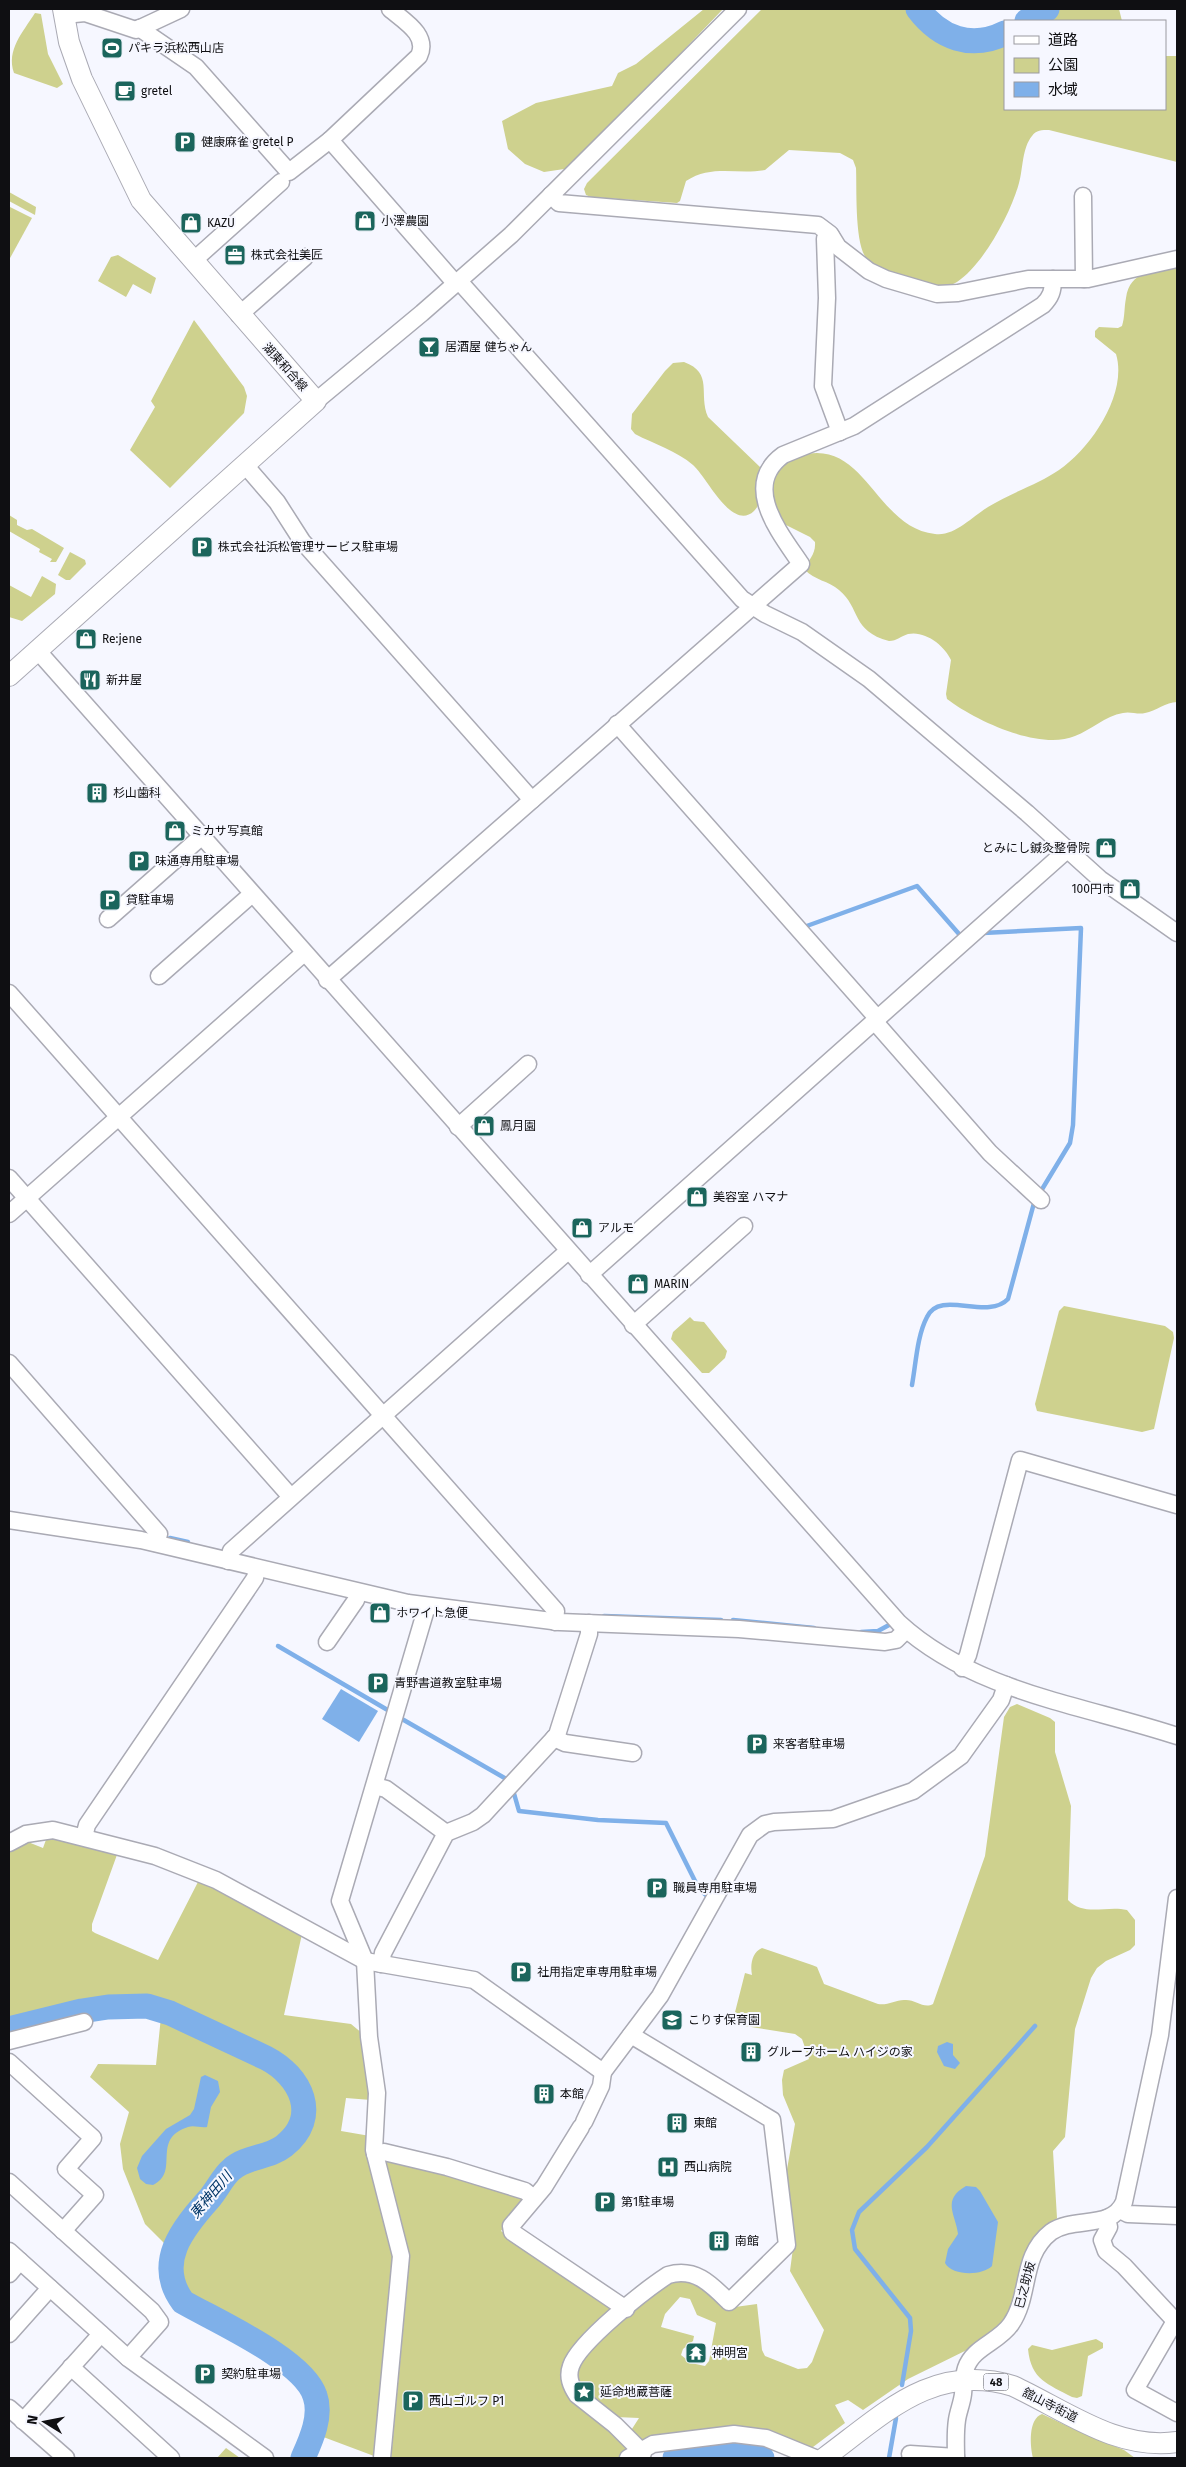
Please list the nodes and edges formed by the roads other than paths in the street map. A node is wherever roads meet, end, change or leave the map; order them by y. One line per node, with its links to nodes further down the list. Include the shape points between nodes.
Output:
1 (181, 9): 5 (street)
2 (390, 9): 6 (street, via 419,35 422,49 419,56)
3 (738, 9): 8 (street)
4 (64, 12): 5 (street, via 85,12 131,29); 13 (main road, 湖東和合線, via 69,42 82,79 134,189)
5 (140, 28): 6 (street, via 196,67 289,172)
6 (330, 140): 16 (street)
7 (281, 182): 13 (street)
8 (551, 195): 10 (street, via 559,203 818,225); 16 (street)
9 (1083, 196): 15 (street)
10 (831, 236): 14 (street, via 838,247 869,271 937,294 958,293 1008,282); 19 (street, via 825,239 827,298 823,386)
11 (305, 257): 17 (street)
12 (1177, 260): 15 (street)
13 (192, 261): 17 (main road, 湖東和合線)
14 (1053, 279): 15 (street); 19 (street, via 1050,298 1043,305)
15 (1084, 279)
16 (457, 282): 18 (street); 21 (street, via 733,589)
17 (239, 315): 18 (main road, 湖東和合線)
18 (316, 401): 20 (main road, 湖東和合線)
19 (840, 432): 21 (street, via 783,455 768,470 767,509 800,564)
20 (245, 465): 22 (main road, 湖東和合線); 25 (street, via 277,502 302,541)
21 (752, 606): 24 (street); 27 (street, via 802,632 869,679)
22 (37, 650): 23 (main road, 湖東和合線); 26 (street)
23 (9, 676)
24 (617, 724): 25 (street); 35 (street)
25 (532, 800): 33 (street)
26 (201, 837): 28 (street); 29 (street)
27 (1068, 850): 30 (street, via 1110,887); 35 (street)
28 (252, 894): 31 (street); 32 (street)
29 (108, 919)
30 (1177, 933)
31 (304, 953): 33 (street); 37 (street)
32 (159, 976)
33 (327, 980): 38 (street)
34 (9, 993): 37 (street)
35 (877, 1020): 41 (street, via 990,1153); 45 (street)
36 (528, 1064): 38 (street)
37 (118, 1117): 40 (street); 48 (street)
38 (458, 1126): 44 (street)
39 (9, 1178): 40 (street)
40 (27, 1198): 42 (street); 49 (street)
41 (1041, 1200)
42 (9, 1214)
43 (744, 1226): 46 (street)
44 (568, 1251): 45 (street); 48 (street)
45 (589, 1275): 46 (street)
46 (633, 1324): 59 (street)
47 (9, 1363): 52 (street, via 159,1534)
48 (382, 1416): 49 (street); 57 (street, via 556,1611)
49 (291, 1497): 53 (street, via 231,1551)
50 (1177, 1505): 61 (street, via 1020,1460)
51 (9, 1520): 52 (street)
52 (156, 1544): 53 (street)
53 (228, 1561): 54 (street)
54 (257, 1568): 55 (street); 68 (street, via 255,1578 87,1826)
55 (358, 1592): 56 (street); 60 (street, via 356,1600)
56 (427, 1606): 57 (street); 66 (street)
57 (555, 1622): 58 (street)
58 (589, 1624): 59 (street, via 739,1629 885,1642 896,1640); 64 (street, via 589,1634 561,1727)
59 (906, 1630): 61 (street)
60 (327, 1642)
61 (962, 1668): 62 (street)
62 (1006, 1685): 63 (street); 75 (street, via 1001,1700 961,1756 913,1791 833,1820 774,1822 750,1834 660,1996)
63 (1177, 1736)
64 (554, 1738): 65 (street, via 565,1743); 67 (street, via 483,1815)
65 (633, 1753)
66 (375, 1786): 67 (street, via 386,1790); 71 (street, via 340,1902)
67 (446, 1833): 72 (street, via 383,1953)
68 (84, 1837): 69 (street, via 39,1830); 71 (street, via 144,1852 216,1880)
69 (9, 1843)
70 (1177, 1898): 73 (street)
71 (365, 1961): 72 (street); 79 (street, via 369,2037 377,2093)
72 (381, 1964): 78 (street, via 474,1980)
73 (1172, 1988): 82 (street)
74 (84, 2022): 76 (street)
75 (631, 2035): 78 (street); 88 (street, via 772,2120 786,2245 729,2302 699,2276 678,2272 659,2281)
76 (9, 2042)
77 (9, 2062): 84 (street, via 94,2138 66,2169 95,2195)
78 (603, 2072): 81 (street, via 601,2086 582,2124)
79 (376, 2154): 81 (street, via 384,2152 447,2167 525,2190); 104 (street, via 401,2256)
80 (9, 2182): 84 (street)
81 (534, 2198): 88 (street, via 511,2226 512,2232)
82 (1114, 2214): 83 (street, 巳之助坂); 89 (street, via 1102,2240 1106,2252 1124,2266); 94 (street, 巳之助坂, via 1066,2224 1041,2242 1032,2255 1012,2324 1003,2335 972,2357)
83 (1177, 2216)
84 (63, 2231): 92 (street, via 152,2311 160,2322)
85 (15, 2256): 86 (street); 87 (street)
86 (9, 2274)
87 (50, 2288): 90 (street); 91 (street)
88 (626, 2309): 99 (street, via 573,2360 569,2378 578,2395 616,2425)
89 (1176, 2322): 96 (street, via 1135,2390)
90 (9, 2334)
91 (101, 2334): 92 (street); 93 (street)
92 (128, 2358): 103 (street)
93 (71, 2368): 97 (street); 102 (street)
94 (964, 2379): 98 (main road, 舘山寺街道 / 48, via 1013,2386 1114,2436 1143,2442); 106 (main road, 舘山寺街道 / 48, via 915,2393); 107 (street, 巳之助坂, via 956,2430)
95 (9, 2408): 97 (street)
96 (1177, 2413)
97 (23, 2421): 101 (street)
98 (1177, 2442)
99 (637, 2454): 105 (street, via 653,2444 734,2434 766,2438)
100 (910, 2454): 107 (street)
101 (66, 2458)
102 (171, 2458)
103 (266, 2458)
104 (382, 2458)
105 (815, 2458)
106 (824, 2458)
107 (956, 2458)

